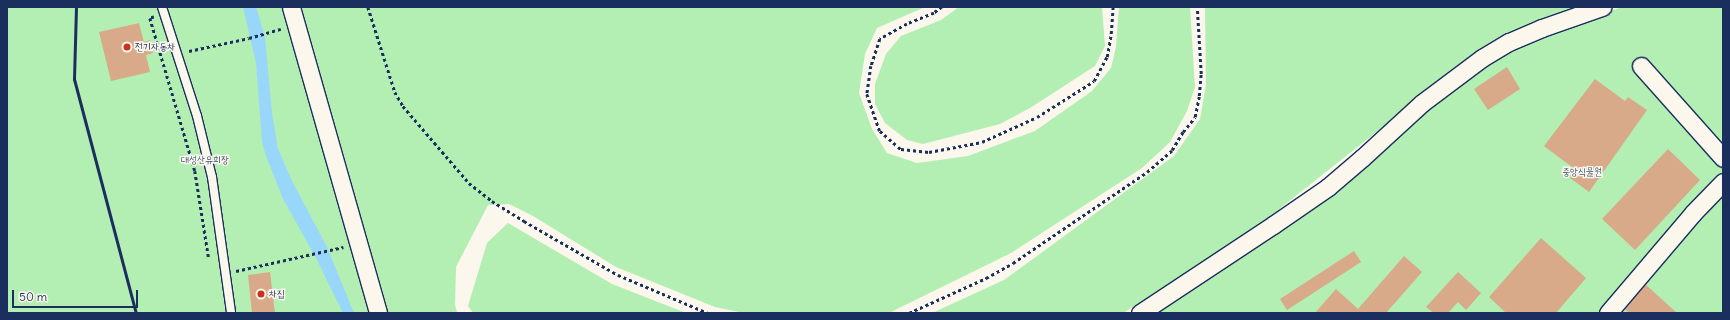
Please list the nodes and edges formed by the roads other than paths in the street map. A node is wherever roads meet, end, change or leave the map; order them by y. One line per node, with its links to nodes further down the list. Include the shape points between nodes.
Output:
1 (292, 7): 8 (street)
2 (1602, 7): 9 (street, via 1509,42 1482,58 1422,103 1328,186)
3 (164, 10): 7 (lane, via 197,116 212,177)
4 (1641, 66): 5 (street)
5 (1723, 158)
6 (1723, 182): 10 (street, via 1693,213)
7 (231, 313)
8 (378, 313)
9 (1140, 313)
10 (1608, 313)

